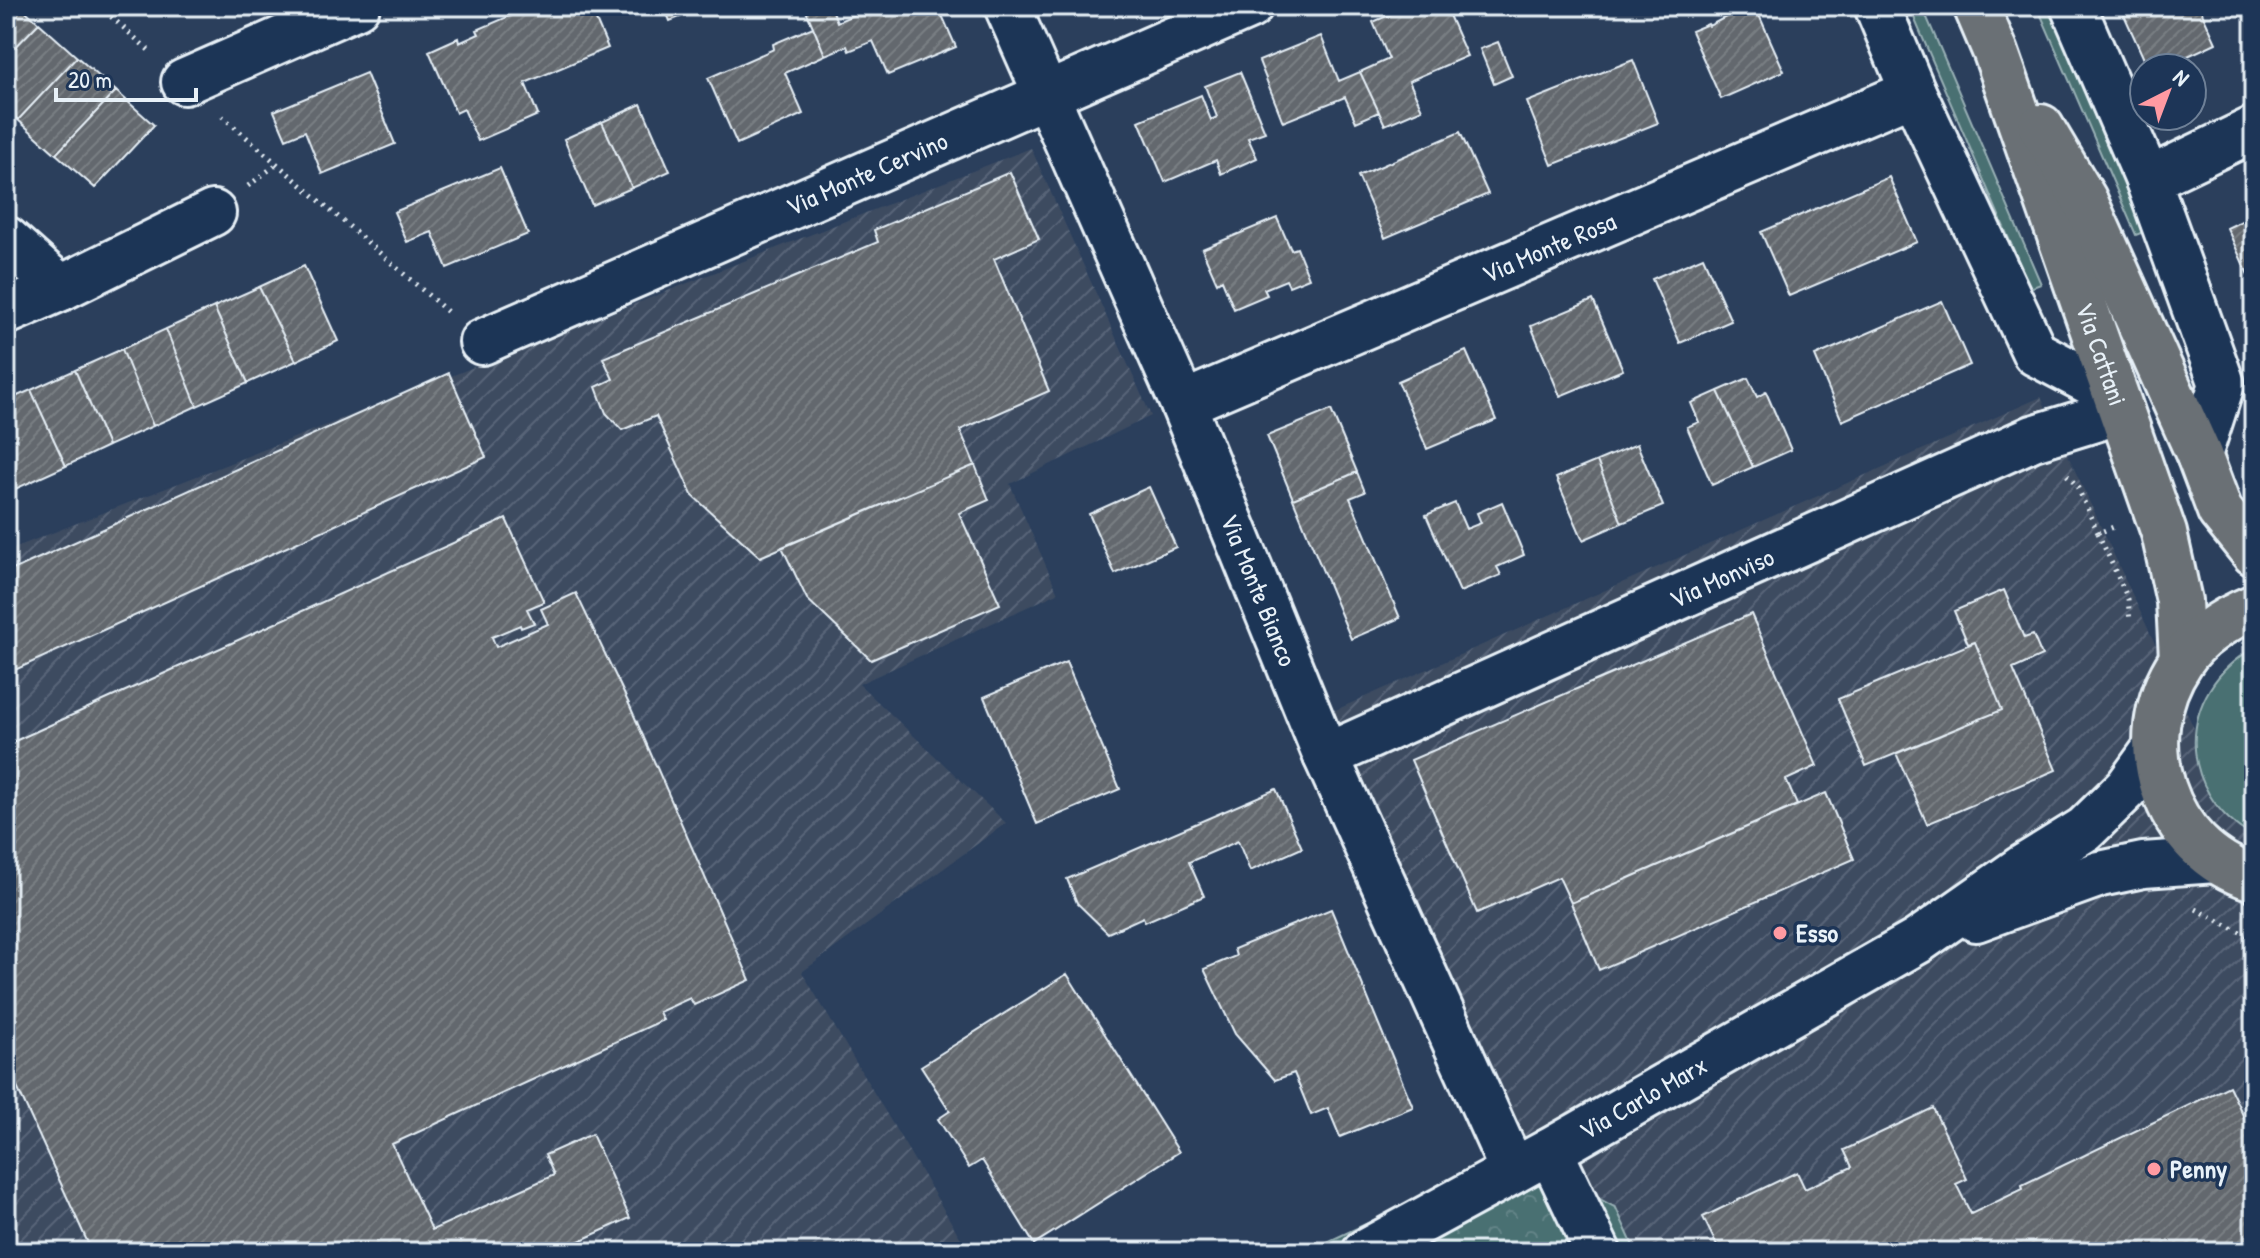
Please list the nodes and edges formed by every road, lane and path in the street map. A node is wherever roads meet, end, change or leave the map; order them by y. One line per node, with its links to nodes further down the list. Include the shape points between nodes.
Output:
1 (99, 6): 9 (path)
2 (357, 6): 9 (street)
3 (1007, 6): 11 (street, Via Monte Bianco)
4 (1250, 6): 11 (street, Via Monte Cervino)
5 (1877, 6): 10 (street)
6 (1976, 6): 8 (main road, Via Cattani)
7 (2073, 6): 13 (street)
8 (1996, 53): 19 (main road, Via Cattani); 22 (main road, Via Cattani, via 2084,199)
9 (184, 82): 18 (path)
10 (1913, 92): 19 (street, via 2035,353); 20 (street, Via Monte Rosa)
11 (1048, 96): 18 (street, Via Monte Cervino); 20 (street, Via Monte Bianco)
12 (2254, 129): 13 (street)
13 (2148, 180): 22 (street, via 2222,384)
14 (213, 213): 16 (street)
15 (6, 239): 16 (street)
16 (61, 288): 17 (street)
17 (6, 312)
18 (482, 342)
19 (2118, 403): 21 (street, Via Monviso); 28 (main road, Via Cattani, via 2164,533 2179,601)
20 (1183, 404): 30 (street, Via Monte Bianco)
21 (2033, 438): 24 (path, via 2077,486); 30 (street, Via Monviso)
22 (2199, 455): 25 (main road, Via Cattani, via 2220,511)
23 (2125, 521): 24 (path)
24 (2098, 533): 27 (path, via 2128,599)
25 (2254, 553)
26 (2254, 607): 28 (main road, Via Carlo Marx, via 2202,636)
27 (2131, 627)
28 (2182, 659): 29 (main road, Via Carlo Marx, via 2166,687)
29 (2155, 749): 31 (main road, Via Carlo Marx, via 2163,792 2185,830); 32 (street, Via Carlo Marx, via 2127,788 2085,829)
30 (1326, 756): 33 (street, Via Monte Bianco)
31 (2235, 869): 32 (street, Via Carlo Marx, via 2143,865 2100,874)
32 (1918, 941): 33 (street, Via Carlo Marx)
33 (1532, 1161): 34 (street, Via Carlo Marx); 35 (street, Via Monte Bianco)
34 (1365, 1252)
35 (1598, 1252)

